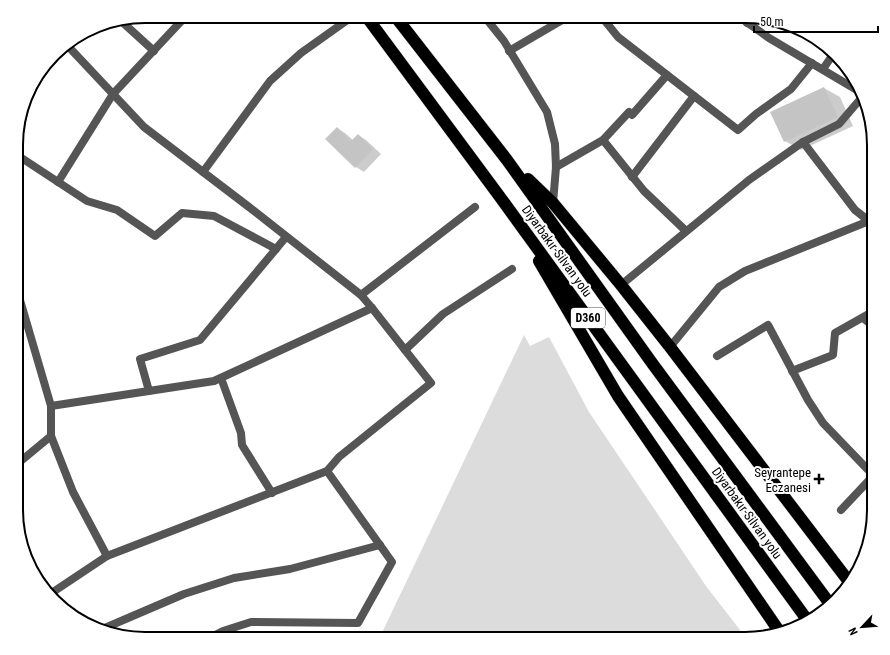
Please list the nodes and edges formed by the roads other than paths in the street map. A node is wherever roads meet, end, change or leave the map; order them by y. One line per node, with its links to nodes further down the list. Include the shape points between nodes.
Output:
1 (180, 23): 11 (street)
2 (343, 23): 26 (street, via 301,53 270,81)
3 (371, 23): 29 (highway, Diyarbakır-Silvan yolu / D360)
4 (400, 23): 24 (highway, Diyarbakır-Silvan yolu / D360)
5 (490, 23): 12 (street)
6 (557, 23): 12 (street)
7 (607, 23): 16 (street, via 618,37)
8 (753, 23): 14 (street, via 769,38)
9 (125, 25): 11 (street)
10 (70, 49): 18 (street)
11 (154, 51): 18 (street)
12 (509, 51): 25 (street, via 547,112 555,144)
13 (830, 58): 15 (street)
14 (812, 63): 15 (street); 19 (street, via 791,89 738,130)
15 (823, 69): 17 (street)
16 (668, 75): 19 (street); 21 (street, via 632,116 629,112)
17 (853, 87)
18 (113, 94): 26 (street, via 144,127); 28 (street)
19 (694, 96): 27 (street)
20 (859, 101): 22 (street, via 839,124)
21 (603, 140): 25 (street); 27 (street)
22 (803, 142): 32 (street, via 855,210); 34 (street, via 749,180)
23 (23, 158): 28 (street)
24 (507, 160): 30 (highway); 63 (highway, Diyarbakır-Silvan yolu / D360, via 652,363)
25 (556, 167): 30 (street)
26 (203, 172): 35 (street)
27 (632, 177): 34 (street)
28 (58, 182): 36 (street, via 87,201 117,210 155,236 182,213 214,216)
29 (500, 197): 64 (highway, Diyarbakır-Silvan yolu / D360); 66 (highway, via 618,396)
30 (553, 203): 38 (highway)
31 (475, 207): 39 (street)
32 (867, 219)
33 (867, 225): 45 (street, via 745,271 719,287)
34 (686, 231): 38 (street)
35 (286, 237): 36 (street); 39 (street)
36 (276, 249): 50 (street, via 200,340 140,359)
37 (512, 269): 46 (street, via 443,314)
38 (621, 284): 45 (highway)
39 (361, 296): 40 (street)
40 (372, 308): 46 (street); 49 (street)
41 (23, 310): 51 (street)
42 (867, 315): 43 (street)
43 (863, 318): 44 (street); 48 (street, via 835,333 833,355)
44 (867, 321)
45 (670, 347): 61 (highway)
46 (404, 350): 55 (street, via 431,383 339,457)
47 (717, 356): 48 (street, via 768,325)
48 (792, 371): 54 (street, via 823,422)
49 (221, 378): 50 (street, via 214,382); 57 (street, via 241,433 242,445)
50 (149, 391): 51 (street)
51 (51, 406): 52 (street)
52 (51, 436): 53 (street); 60 (street, via 73,492)
53 (23, 459)
54 (867, 468)
55 (327, 471): 57 (street); 59 (street)
56 (867, 482): 58 (street)
57 (272, 493): 60 (street)
58 (840, 510)
59 (380, 545): 65 (street, via 290,569 234,578 184,594); 67 (street, via 392,562 358,623 251,622)
60 (107, 556): 62 (street)
61 (846, 578)
62 (54, 592)
63 (827, 600)
64 (804, 616)
65 (108, 626)
66 (776, 628)
67 (219, 632)

